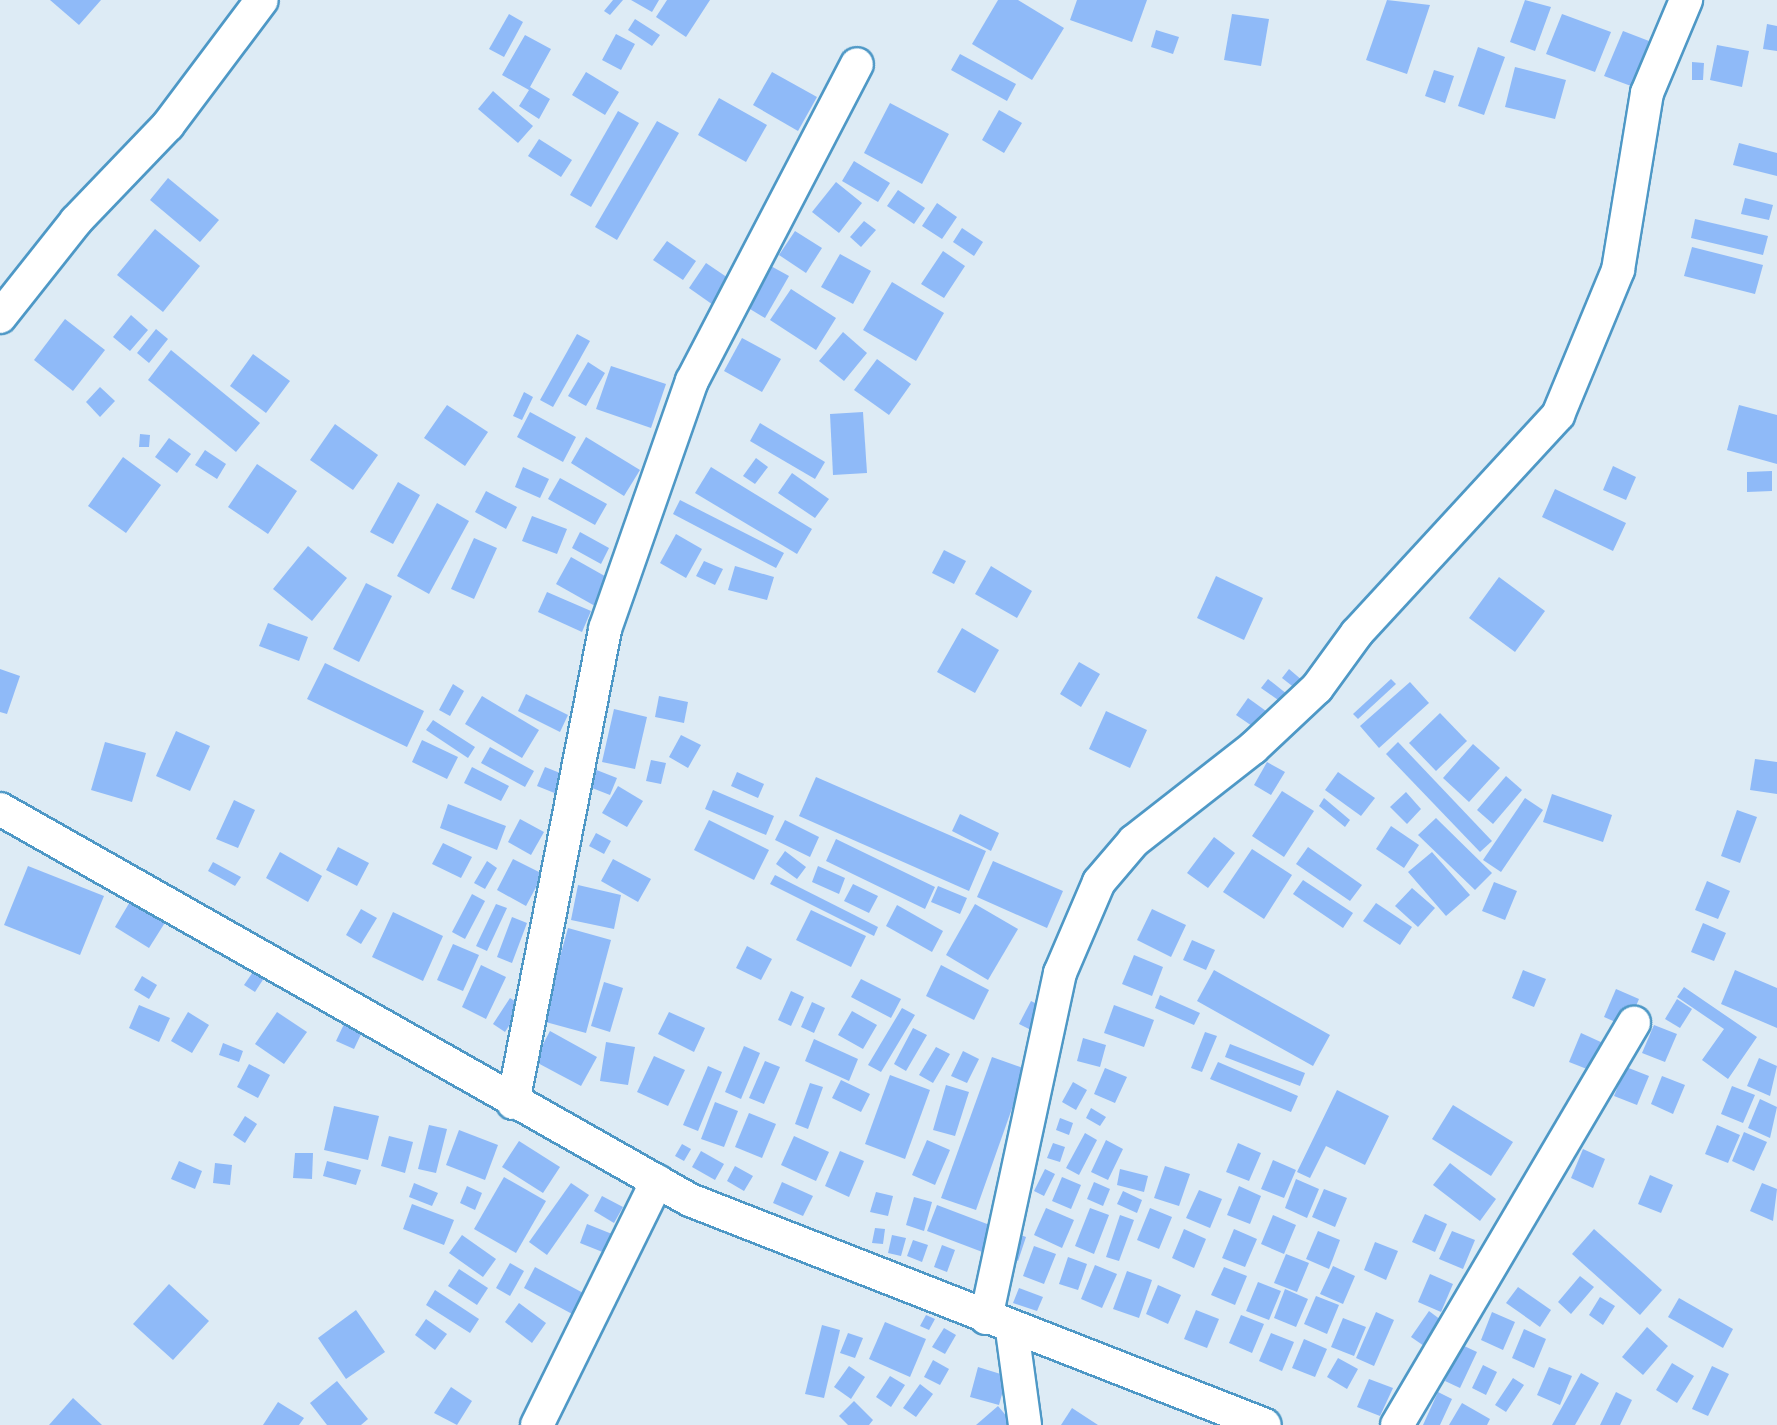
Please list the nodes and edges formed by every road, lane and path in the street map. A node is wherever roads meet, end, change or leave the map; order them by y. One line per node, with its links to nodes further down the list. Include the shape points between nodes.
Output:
1 (262, 0): 4 (street, via 168,125 76,220)
2 (1686, 0): 9 (street, via 1647,93 1618,270 1558,415 1358,634 1317,688 1134,841 1099,882 1060,973)
3 (856, 64): 7 (street, via 692,381 605,629)
4 (0, 317)
5 (0, 810): 7 (street)
6 (1634, 1023): 13 (street)
7 (514, 1104): 8 (street)
8 (657, 1181): 9 (street); 10 (street)
9 (999, 1324): 11 (street); 12 (street)
10 (536, 1425)
11 (1025, 1425)
12 (1265, 1425)
13 (1397, 1425)

